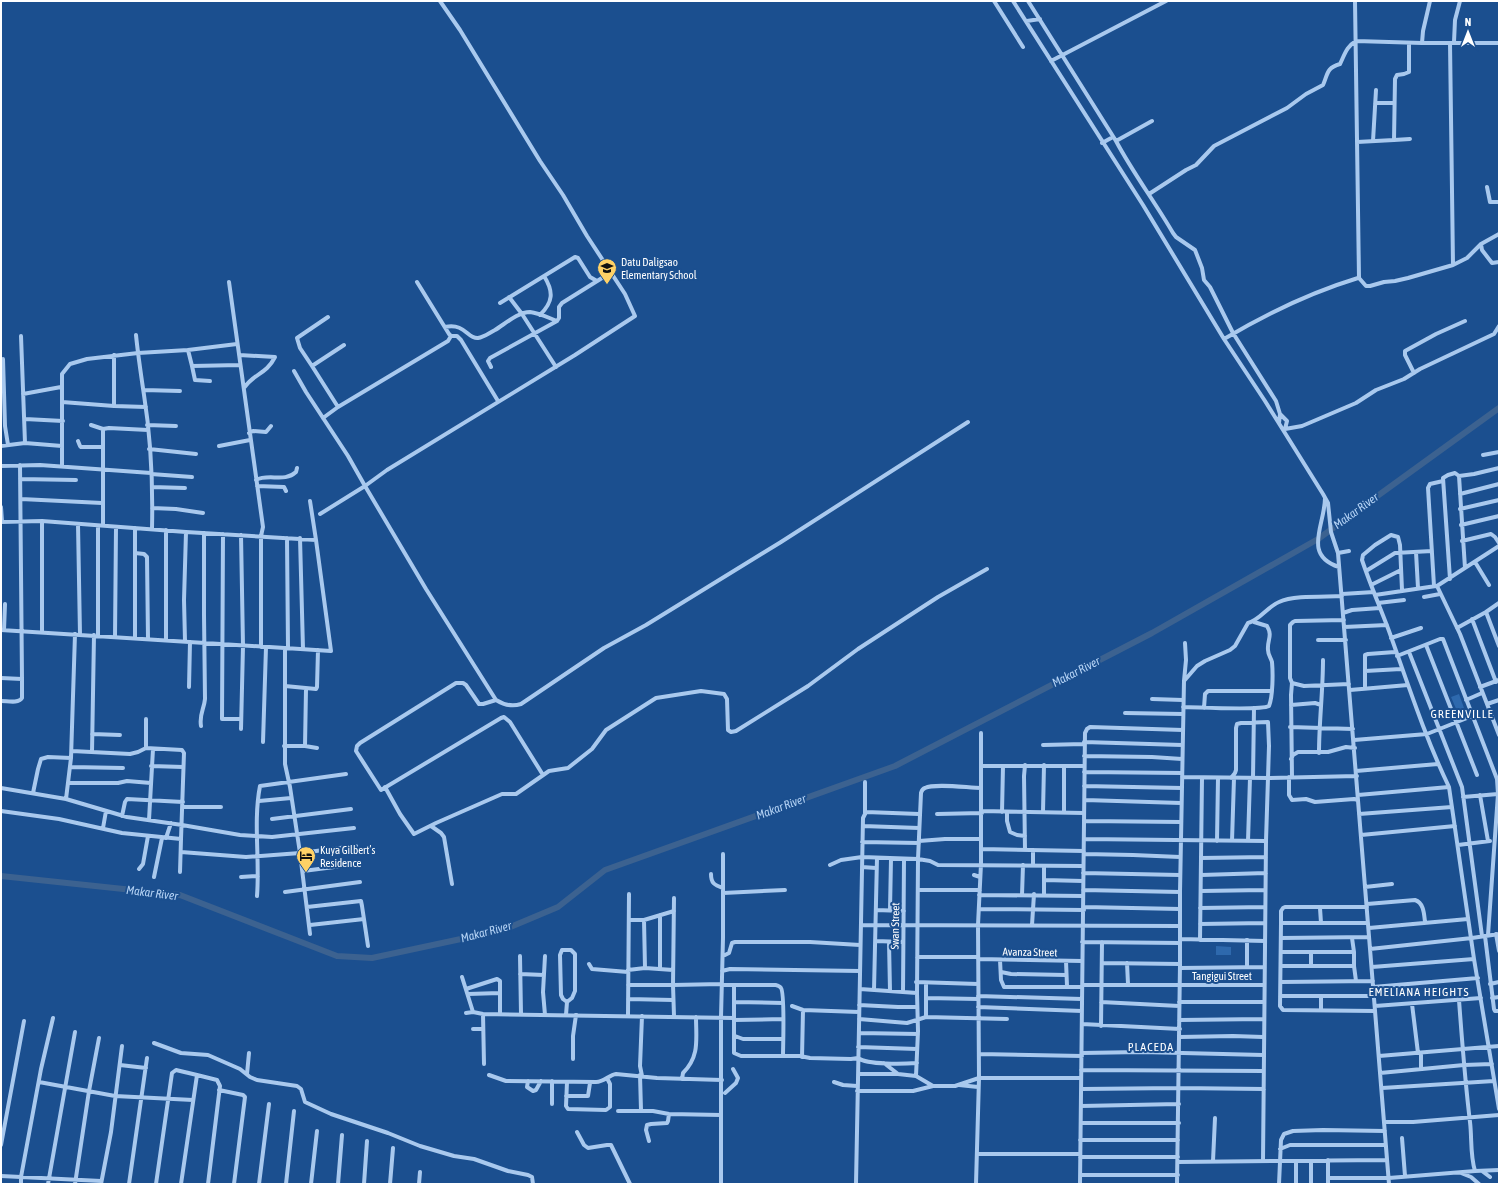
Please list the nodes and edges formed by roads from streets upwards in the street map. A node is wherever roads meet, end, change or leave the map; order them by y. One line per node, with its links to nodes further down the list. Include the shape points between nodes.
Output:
1 (440, 1): 38 (street)
2 (994, 1): 16 (street)
3 (1013, 1): 10 (street)
4 (1028, 1): 9 (street)
5 (1166, 1): 17 (street)
6 (1355, 1): 11 (street)
7 (1430, 1): 13 (street)
8 (1460, 1): 14 (street)
9 (1040, 19): 10 (street); 17 (street)
10 (1027, 21): 18 (street)
11 (1356, 41): 12 (street); 27 (street); 30 (street, via 1348,47 1340,64 1331,67 1323,85 1287,108 1214,146 1196,164)
12 (1409, 43): 13 (street); 21 (street, via 1409,70 1408,73 1396,76)
13 (1422, 43): 14 (street)
14 (1452, 43): 15 (street); 37 (street)
15 (1499, 43)
16 (1023, 47)
17 (1062, 55): 18 (street); 23 (street)
18 (1051, 60): 28 (street)
19 (1376, 90): 20 (street)
20 (1376, 103): 21 (street); 26 (street)
21 (1394, 103): 25 (street)
22 (1152, 121): 23 (street)
23 (1115, 139): 28 (street); 30 (street, via 1126,161)
24 (1410, 139): 25 (street)
25 (1394, 140): 26 (street)
26 (1374, 141): 27 (street)
27 (1357, 142): 40 (street)
28 (1102, 143): 60 (street, via 1143,205)
29 (1487, 187): 31 (street, via 1490,202)
30 (1149, 194): 55 (street, via 1176,237 1195,250 1203,278)
31 (1499, 202)
32 (1499, 234): 33 (street)
33 (1482, 244): 34 (street); 35 (street)
34 (1476, 250): 35 (street); 37 (street)
35 (1482, 250): 36 (street, via 1492,263)
36 (1499, 262)
37 (1453, 265): 40 (street, via 1370,286 1366,286)
38 (610, 273): 41 (street); 72 (street, via 628,299 635,316)
39 (544, 276): 41 (street, via 576,256 590,277); 44 (street); 45 (street, via 551,290)
40 (1358, 278): 55 (street, via 1316,292)
41 (597, 281): 47 (street)
42 (229, 282): 61 (street)
43 (417, 282): 54 (street)
44 (509, 297): 46 (street); 48 (street)
45 (550, 300): 47 (street); 49 (street)
46 (500, 303)
47 (559, 307): 51 (street)
48 (522, 314): 49 (street, via 532,312); 54 (street, via 477,338 473,338 457,326); 56 (street)
49 (540, 315): 51 (street)
50 (328, 317): 70 (street, via 297,338 300,348)
51 (557, 321): 56 (street)
52 (1465, 321): 74 (street, via 1405,351)
53 (1499, 326): 74 (street, via 1494,334)
54 (445, 327): 59 (street)
55 (1234, 333): 60 (street); 86 (street, via 1276,400)
56 (535, 334): 71 (street, via 490,358 488,360); 72 (street)
57 (136, 335): 64 (street)
58 (21, 336): 80 (street)
59 (451, 336): 81 (street, via 457,336 461,340); 84 (street, via 448,341)
60 (1224, 339): 91 (street)
61 (237, 344): 63 (street); 66 (street)
62 (344, 345): 70 (street)
63 (188, 350): 64 (street); 69 (street)
64 (138, 353): 65 (street); 78 (street)
65 (114, 355): 76 (street, via 70,364 62,374); 83 (street)
66 (239, 355): 68 (street); 77 (street, via 275,357 267,370 250,380)
67 (3, 359): 94 (street)
68 (240, 364): 69 (street); 77 (street)
69 (192, 366): 75 (street, via 195,380)
70 (312, 366): 84 (street)
71 (491, 367)
72 (556, 367): 81 (street)
73 (294, 371): 87 (street)
74 (1414, 373): 99 (street, via 1376,390 1356,403 1305,425)
75 (210, 381)
76 (61, 387): 80 (street); 82 (street)
77 (243, 388): 100 (street)
78 (144, 390): 79 (street); 85 (street)
79 (180, 391)
80 (23, 394): 88 (street)
81 (498, 401): 128 (street)
82 (62, 402): 83 (street); 89 (street)
83 (114, 406): 85 (street)
84 (338, 407): 87 (street)
85 (146, 408): 93 (street)
86 (1280, 414): 91 (street); 99 (street, via 1287,421)
87 (323, 418): 128 (street)
88 (25, 419): 89 (street); 103 (street)
89 (63, 421): 106 (street)
90 (968, 422): 247 (street, via 781,542 604,648 521,704 511,706)
91 (1279, 424): 99 (street)
92 (91, 425): 97 (street)
93 (147, 425): 95 (street); 98 (street)
94 (3, 426): 104 (street)
95 (176, 426)
96 (271, 426): 100 (street, via 266,432 253,430)
97 (102, 429): 98 (street); 108 (street)
98 (148, 430): 109 (street)
99 (1284, 430): 133 (street)
100 (249, 433): 101 (street)
101 (250, 440): 107 (street); 124 (street)
102 (78, 441): 108 (street, via 81,447)
103 (25, 443): 104 (street); 106 (street)
104 (8, 445): 105 (street)
105 (1, 446)
106 (62, 446): 115 (street)
107 (219, 446)
108 (103, 447): 116 (street)
109 (149, 449): 111 (street); 119 (street)
110 (1499, 452): 112 (street)
111 (196, 454)
112 (1482, 455)
113 (20, 465): 114 (street); 115 (street); 122 (street)
114 (1, 466)
115 (62, 466): 116 (street)
116 (103, 468): 119 (street); 137 (street)
117 (297, 468): 124 (street, via 290,476 264,476)
118 (1499, 468): 120 (street)
119 (151, 473): 121 (street); 129 (street)
120 (1459, 476): 125 (street, via 1455,473 1448,475); 132 (street)
121 (192, 477)
122 (20, 479): 123 (street); 134 (street)
123 (76, 480)
124 (256, 480): 127 (street)
125 (1443, 481): 166 (street, via 1430,484 1428,488); 177 (street)
126 (1499, 484): 132 (street)
127 (257, 486): 131 (street, via 282,486); 159 (street, via 263,527)
128 (365, 486): 142 (street); 247 (street)
129 (152, 487): 130 (street); 139 (street)
130 (185, 488)
131 (286, 491)
132 (1460, 494): 140 (street)
133 (1324, 498): 170 (street, via 1328,503 1330,532); 172 (street, via 1318,538 1319,549 1324,559)
134 (21, 500): 137 (street); 144 (street)
135 (1499, 500): 140 (street)
136 (310, 501): 162 (street)
137 (102, 503): 150 (street)
138 (1, 507): 146 (street)
139 (152, 508): 141 (street); 153 (street)
140 (1460, 509): 148 (street)
141 (203, 513)
142 (320, 514)
143 (1499, 516): 148 (street)
144 (21, 521): 145 (street); 146 (street); 202 (street)
145 (42, 521): 147 (street); 203 (street)
146 (2, 522)
147 (78, 524): 149 (street); 205 (street)
148 (1461, 525): 163 (street)
149 (98, 526): 150 (street); 206 (street)
150 (104, 526): 151 (street)
151 (116, 527): 152 (street); 207 (street)
152 (135, 528): 153 (street); 169 (street)
153 (152, 529): 154 (street)
154 (166, 530): 155 (street); 211 (street)
155 (186, 532): 156 (street); 214 (street, via 184,600)
156 (204, 533): 157 (street); 215 (street)
157 (223, 534): 158 (street); 217 (street)
158 (241, 534): 159 (street); 219 (street)
159 (261, 536): 160 (street); 221 (street)
160 (287, 538): 161 (street); 222 (street)
161 (300, 538): 162 (street); 223 (street)
162 (316, 540): 224 (street, via 331,651)
163 (1462, 541): 164 (street, via 1491,534); 173 (street)
164 (1499, 544): 171 (street)
165 (1349, 551): 170 (street)
166 (1432, 551): 168 (street); 180 (street)
167 (1401, 552): 168 (street); 175 (street); 176 (street); 176 (street, via 1398,537 1387,537 1363,555)
168 (1416, 552): 181 (street)
169 (135, 553): 208 (street); 210 (street, via 147,557)
170 (1338, 553): 172 (street)
171 (1475, 562): 173 (street); 179 (street)
172 (1339, 567): 185 (street)
173 (1465, 568): 177 (street)
174 (987, 569): 309 (street, via 938,597 858,649 808,686 736,731 728,730 727,698 724,694 700,691 656,698 606,730 592,749 568,768 553,770)
175 (1401, 570): 178 (street); 182 (street)
176 (1366, 571): 178 (street)
177 (1450, 578): 180 (street)
178 (1371, 585): 183 (street)
179 (1489, 585)
180 (1435, 586): 181 (street); 184 (street)
181 (1418, 588): 182 (street)
182 (1402, 590): 183 (street)
183 (1374, 593): 185 (street); 188 (street)
184 (1440, 594): 186 (street); 200 (street)
185 (1342, 595): 193 (street); 196 (street, via 1284,600 1269,607)
186 (1424, 597)
187 (1404, 600): 188 (street)
188 (1378, 603): 191 (street)
189 (1499, 603): 192 (street)
190 (5, 604): 201 (street)
191 (1380, 608): 193 (street); 197 (street)
192 (1486, 612): 194 (street); 220 (street)
193 (1343, 613): 195 (street)
194 (1472, 619): 200 (street); 233 (street)
195 (1344, 620): 198 (street); 234 (street, via 1291,623 1289,634)
196 (1254, 622): 232 (street, via 1246,625 1235,646 1197,666); 244 (street, via 1267,626 1269,631)
197 (1387, 626): 198 (street); 209 (street)
198 (1344, 627): 213 (street)
199 (1421, 628): 209 (street)
200 (1457, 628): 240 (street)
201 (3, 630): 202 (street)
202 (22, 631): 203 (street); 231 (street)
203 (42, 632): 204 (street)
204 (75, 634): 205 (street); 288 (street)
205 (80, 635): 206 (street)
206 (96, 636): 207 (street); 273 (street)
207 (115, 637): 208 (street)
208 (135, 638): 210 (street)
209 (1391, 638): 226 (street)
210 (148, 639): 211 (street)
211 (166, 640): 214 (street)
212 (1318, 640): 213 (street)
213 (1346, 640): 236 (street)
214 (187, 641): 215 (street); 239 (street)
215 (204, 642): 217 (street); 265 (street, via 205,699 200,717)
216 (1185, 643): 232 (street)
217 (222, 644): 219 (street); 261 (street, via 222,719)
218 (1426, 644): 225 (street); 249 (street, via 1443,639); 264 (street)
219 (243, 646): 221 (street); 261 (street)
220 (1499, 646)
221 (264, 647): 222 (street); 278 (street)
222 (287, 648): 223 (street); 238 (street)
223 (303, 649): 224 (street)
224 (318, 650): 242 (street, via 317,688)
225 (1409, 652): 226 (street); 268 (street)
226 (1396, 654): 228 (street); 229 (street, via 1365,655)
227 (1323, 660): 235 (street)
228 (1401, 669): 229 (street); 237 (street)
229 (1365, 671): 241 (street)
230 (1, 678): 231 (street)
231 (22, 679): 251 (street, via 21,700)
232 (1184, 681): 248 (street)
233 (1497, 681): 240 (street)
234 (1292, 683): 235 (street, via 1304,686); 253 (street)
235 (1323, 684): 236 (street); 254 (street)
236 (1349, 684): 243 (street)
237 (1408, 685): 241 (street); 274 (street)
238 (285, 686): 242 (street); 282 (street)
239 (189, 687)
240 (1480, 687): 245 (street)
241 (1365, 688): 243 (street)
242 (306, 689): 283 (street)
243 (1350, 690): 270 (street)
244 (1271, 691): 256 (street, via 1208,691); 257 (street, via 1269,706)
245 (1482, 693): 249 (street); 252 (street)
246 (1152, 699): 248 (street)
247 (496, 700): 323 (street, via 479,704 466,685 456,683 357,745 358,755 381,790)
248 (1183, 700): 255 (street)
249 (1466, 700): 260 (street)
250 (1499, 700): 252 (street)
251 (1, 701)
252 (1487, 704): 276 (street)
253 (1290, 705): 254 (street); 266 (street)
254 (1321, 705): 267 (street)
255 (1183, 707): 256 (street); 259 (street)
256 (1204, 708): 257 (street)
257 (1254, 708): 263 (street)
258 (1125, 713): 259 (street)
259 (1183, 714): 271 (street)
260 (1472, 716): 264 (street); 329 (street, via 1497,779)
261 (241, 719): 269 (street)
262 (146, 720): 284 (street)
263 (1254, 722): 315 (street, via 1238,723 1236,726 1236,770); 316 (street); 317 (street, via 1269,723)
264 (1456, 722): 268 (street); 311 (street)
265 (201, 726)
266 (1290, 727): 267 (street); 294 (street)
267 (1319, 728): 270 (street); 290 (street)
268 (1440, 728): 274 (street); 332 (street, via 1460,779)
269 (241, 729)
270 (1353, 729): 277 (street)
271 (1183, 730): 279 (street, via 1090,727 1085,730); 281 (street)
272 (981, 733): 299 (street)
273 (92, 734): 275 (street); 289 (street)
274 (1427, 734): 277 (street); 295 (street)
275 (120, 735)
276 (1499, 735)
277 (1354, 740): 286 (street)
278 (264, 742)
279 (1084, 743): 280 (street); 281 (street); 291 (street)
280 (1043, 745)
281 (1182, 745): 293 (street)
282 (284, 746): 283 (street); 318 (street)
283 (305, 746): 285 (street)
284 (146, 748): 287 (street); 289 (street, via 134,753)
285 (317, 748)
286 (1355, 748): 290 (street, via 1346,747); 307 (street)
287 (153, 749): 298 (street); 304 (street, via 182,750)
288 (72, 752): 289 (street); 292 (street)
289 (92, 752)
290 (1319, 753): 294 (street, via 1298,752)
291 (1084, 756): 293 (street); 302 (street)
292 (71, 758): 303 (street); 328 (street, via 42,759)
293 (1182, 759): 310 (street)
294 (1291, 759): 312 (street)
295 (1438, 764): 307 (street); 327 (street)
296 (1025, 765): 297 (street); 300 (street); 349 (street)
297 (1044, 765): 301 (street); 350 (street)
298 (151, 766): 304 (street); 321 (street)
299 (981, 766): 300 (street); 325 (street)
300 (1003, 766): 348 (street)
301 (1064, 766): 302 (street); 351 (street)
302 (1084, 766): 306 (street)
303 (71, 767): 305 (street); 320 (street)
304 (184, 767): 340 (street)
305 (122, 768)
306 (1084, 772): 310 (street); 322 (street)
307 (1357, 773): 312 (street); 330 (street)
308 (346, 774): 318 (street)
309 (543, 775): 323 (street, via 510,722 502,717); 364 (street, via 516,794 502,794)
310 (1182, 775): 313 (street); 326 (street)
311 (1477, 776)
312 (1290, 777): 317 (street); 336 (street, via 1289,795 1292,800)
313 (1202, 778): 314 (street); 381 (street)
314 (1218, 778): 315 (street); 382 (street)
315 (1232, 778): 316 (street); 383 (street)
316 (1252, 778): 317 (street); 384 (street)
317 (1268, 778): 385 (street)
318 (288, 781): 333 (street); 338 (street, via 261,785)
319 (865, 782): 346 (street)
320 (68, 783): 321 (street); 334 (street)
321 (151, 783): 337 (street)
322 (1084, 786): 326 (street); 335 (street)
323 (385, 787): 364 (street, via 414,834)
324 (1, 788): 328 (street)
325 (980, 788): 347 (street); 353 (street, via 926,787 921,793)
326 (1182, 788): 339 (street)
327 (1449, 788): 330 (street); 342 (street)
328 (33, 793): 334 (street)
329 (1498, 794): 331 (street); 376 (street)
330 (1358, 795): 336 (street)
331 (1480, 795): 332 (street); 386 (street)
332 (1463, 796): 389 (street)
333 (291, 798): 338 (street); 357 (street)
334 (66, 799): 345 (street)
335 (1085, 800): 339 (street); 352 (street)
336 (1358, 800): 355 (street)
337 (150, 801): 340 (street); 356 (street, via 128,799); 359 (street)
338 (259, 801): 373 (street)
339 (1181, 803): 361 (street)
340 (183, 805): 341 (street); 363 (street)
341 (221, 807)
342 (1452, 807): 355 (street); 366 (street)
343 (351, 809): 357 (street)
344 (1, 811): 367 (street, via 59,818)
345 (106, 811): 356 (street); 367 (street)
346 (865, 812): 353 (street); 365 (street)
347 (981, 812): 348 (street); 354 (street); 378 (street)
348 (1004, 812): 349 (street); 374 (street, via 1010,832 1017,836)
349 (1024, 812): 350 (street); 374 (street)
350 (1043, 812): 351 (street)
351 (1064, 812): 352 (street)
352 (1084, 813): 360 (street)
353 (919, 814): 369 (street)
354 (937, 814)
355 (1359, 814): 371 (street)
356 (122, 816): 359 (street)
357 (295, 816): 358 (street); 370 (street)
358 (272, 819)
359 (149, 820): 362 (street)
360 (1085, 821): 361 (street); 379 (street)
361 (1181, 822): 380 (street)
362 (171, 823): 363 (street); 375 (street)
363 (182, 825): 373 (street); 377 (street)
364 (431, 826): 433 (street, via 444,837)
365 (863, 826): 369 (street); 387 (street)
366 (1455, 826): 371 (street); 390 (street)
367 (103, 828): 372 (street)
368 (354, 828): 370 (street)
369 (919, 828): 388 (street)
370 (298, 834): 373 (street); 396 (street)
371 (1361, 835): 435 (street)
372 (148, 836): 375 (street); 417 (street, via 143,864)
373 (256, 836): 399 (street)
374 (1025, 836): 393 (street)
375 (164, 838): 377 (street); 427 (street)
376 (1496, 838): 386 (street); 488 (street)
377 (181, 839): 395 (street)
378 (981, 839): 388 (street); 392 (street)
379 (1084, 839): 380 (street); 397 (street)
380 (1181, 840): 381 (street); 401 (street)
381 (1201, 841): 382 (street); 404 (street)
382 (1217, 841): 383 (street)
383 (1232, 841): 384 (street)
384 (1248, 841): 385 (street)
385 (1266, 841): 402 (street)
386 (1488, 841): 389 (street)
387 (862, 842): 388 (street); 400 (street)
388 (919, 842): 406 (street)
389 (1469, 844): 390 (street); 488 (street)
390 (1458, 845): 468 (street)
391 (356, 846): 396 (street)
392 (981, 849): 393 (street); 409 (street)
393 (1025, 850): 394 (street)
394 (1033, 850): 397 (street); 412 (street)
395 (181, 852): 399 (street); 419 (street)
396 (300, 853): 399 (street); 418 (street)
397 (1084, 853): 401 (street); 414 (street)
398 (724, 854): 437 (street)
399 (257, 857): 426 (street)
400 (862, 857): 403 (street); 410 (street, via 841,860); 415 (street)
401 (1180, 857): 424 (street)
402 (1266, 857): 404 (street); 422 (street)
403 (877, 858): 405 (street); 416 (street)
404 (1201, 858): 425 (street)
405 (891, 859): 407 (street); 463 (street)
406 (918, 859): 407 (street); 409 (street, via 938,865); 439 (street)
407 (904, 860): 464 (street, Swan Street)
408 (358, 864): 418 (street)
409 (981, 864): 411 (street); 428 (street)
410 (830, 865)
411 (1022, 865): 412 (street); 447 (street)
412 (1033, 865): 413 (street)
413 (1044, 866): 414 (street); 430 (street)
414 (1083, 866): 420 (street)
415 (862, 867): 416 (street); 478 (street)
416 (876, 868): 462 (street)
417 (139, 869)
418 (303, 871): 436 (street)
419 (180, 872)
420 (1083, 873): 424 (street); 431 (street)
421 (711, 874): 437 (street, via 713,883)
422 (1266, 874): 425 (street); 441 (street)
423 (974, 875): 428 (street)
424 (1180, 875): 445 (street)
425 (1201, 875): 442 (street)
426 (258, 876): 429 (street); 450 (street)
427 (154, 877)
428 (980, 877): 444 (street)
429 (241, 878)
430 (1044, 880): 431 (street); 449 (street)
431 (1083, 881): 440 (street)
432 (360, 882): 436 (street)
433 (452, 884)
434 (1392, 884): 435 (street)
435 (1365, 887): 453 (street)
436 (305, 889): 443 (street); 454 (street)
437 (723, 890): 438 (street); 490 (street)
438 (785, 890)
439 (918, 890): 444 (street); 483 (street)
440 (1083, 890): 445 (street); 451 (street)
441 (1265, 890): 442 (street); 455 (street)
442 (1201, 891): 456 (street)
443 (285, 892)
444 (979, 892): 447 (street); 458 (street)
445 (1180, 892): 461 (street)
446 (629, 894): 469 (street)
447 (1022, 894): 448 (street)
448 (1034, 894): 449 (street); 459 (street)
449 (1044, 895): 451 (street)
450 (257, 896)
451 (1083, 896): 460 (street)
452 (674, 898): 465 (street)
453 (1367, 906): 457 (street); 471 (street, via 1419,901); 482 (street)
454 (307, 907): 467 (street, via 360,901); 477 (street)
455 (1265, 907): 456 (street); 472 (street)
456 (1200, 908): 476 (street)
457 (1320, 908): 473 (street, via 1282,908); 474 (street)
458 (979, 909): 459 (street); 480 (street)
459 (1033, 909): 460 (street); 481 (street)
460 (1084, 909): 461 (street); 484 (street)
461 (1180, 909): 485 (street)
462 (876, 910): 463 (street); 475 (street)
463 (890, 910): 464 (street)
464 (904, 910): 479 (street, Swan Street)
465 (674, 911): 466 (street); 532 (street)
466 (660, 915): 470 (street); 531 (street)
467 (364, 919): 477 (street); 505 (street)
468 (1468, 919): 471 (street); 493 (street)
469 (629, 920): 470 (street); 533 (street)
470 (644, 920): 530 (street)
471 (1426, 922): 482 (street)
472 (1266, 923): 476 (street); 498 (street)
473 (1282, 923): 474 (street); 491 (street)
474 (1321, 923): 482 (street)
475 (876, 924): 478 (street); 479 (street); 494 (street)
476 (1200, 924): 495 (street)
477 (310, 925): 486 (street)
478 (861, 925): 504 (street)
479 (904, 925): 483 (street); 500 (street, Swan Street)
480 (978, 925): 481 (street); 483 (street); 515 (street)
481 (1032, 925): 484 (street)
482 (1368, 925): 489 (street)
483 (917, 926): 514 (street)
484 (1083, 926): 485 (street); 501 (street)
485 (1180, 926): 497 (street)
486 (310, 934)
487 (1498, 934): 488 (street); 507 (street)
488 (1485, 936): 493 (street); 550 (street)
489 (1369, 937): 492 (street); 506 (street)
490 (723, 938): 503 (street); 513 (street)
491 (1281, 938): 492 (street); 508 (street)
492 (1352, 938): 510 (street)
493 (1472, 938): 506 (street); 516 (street)
494 (876, 940): 499 (street); 563 (street)
495 (1200, 940): 496 (street); 497 (street)
496 (1247, 940): 498 (street); 527 (street)
497 (1180, 941): 502 (street); 523 (street)
498 (1265, 941): 528 (street)
499 (889, 942): 500 (street); 564 (street)
500 (903, 942): 565 (street, Swan Street)
501 (1082, 942): 502 (street); 519 (street)
502 (1102, 942): 520 (street)
503 (732, 943): 504 (street, via 810,942); 513 (street, via 730,952)
504 (860, 945): 535 (street)
505 (368, 946)
506 (1370, 948): 529 (street)
507 (1499, 951)
508 (1281, 952): 509 (street); 524 (street)
509 (1311, 952): 510 (street); 525 (street)
510 (1354, 952): 526 (street)
511 (520, 956): 537 (street)
512 (545, 956): 538 (street)
513 (723, 956): 534 (street)
514 (917, 957): 515 (street, Avanza Street); 544 (street)
515 (978, 958): 517 (street, Avanza Street); 548 (street)
516 (1474, 959): 529 (street); 541 (street)
517 (1000, 960): 518 (street, Avanza Street); 536 (street)
518 (1066, 961): 519 (street, Avanza Street); 539 (street)
519 (1082, 961): 559 (street)
520 (1102, 963): 521 (street); 555 (street)
521 (1126, 963): 523 (street); 549 (street)
522 (589, 964): 533 (street, via 592,969)
523 (1180, 966): 527 (street); 556 (street)
524 (1281, 966): 525 (street); 545 (street)
525 (1311, 966): 526 (street)
526 (1354, 966): 542 (street)
527 (1247, 967): 528 (street)
528 (1264, 967): 557 (street)
529 (1372, 967): 543 (street)
530 (645, 968): 531 (street); 533 (street)
531 (660, 969): 532 (street)
532 (673, 970): 552 (street)
533 (628, 971): 551 (street)
534 (722, 971): 535 (street); 553 (street)
535 (860, 971): 562 (street)
536 (1000, 972): 539 (street); 558 (street, Tangigui Street, via 1001,984 1004,986)
537 (520, 974): 538 (street); 602 (street)
538 (544, 975): 603 (street)
539 (1066, 975): 558 (street)
540 (462, 977): 561 (street)
541 (1478, 978): 560 (street); 575 (street)
542 (1356, 981): 543 (street); 545 (street)
543 (1373, 981): 560 (street)
544 (916, 982): 547 (street); 567 (street)
545 (1281, 982): 569 (street)
546 (1499, 982): 550 (street)
547 (926, 983): 548 (street); 574 (street)
548 (978, 984): 572 (street)
549 (1128, 984): 555 (street, Tangigui Street); 556 (street, Tangigui Street)
550 (1490, 984): 576 (street)
551 (628, 985): 552 (street); 577 (street)
552 (673, 985): 553 (street); 579 (street)
553 (722, 985): 554 (street); 610 (street)
554 (734, 985): 582 (street); 585 (street, via 779,986 782,990)
555 (1101, 985): 559 (street, Tangigui Street); 583 (street)
556 (1179, 985): 557 (street, Tangigui Street); 586 (street)
557 (1264, 985): 584 (street)
558 (1067, 986): 559 (street, Tangigui Street)
559 (1082, 986): 578 (street)
560 (1374, 987): 571 (street)
561 (466, 989): 566 (street, via 497,979 500,981); 568 (street)
562 (860, 989): 563 (street); 588 (street)
563 (874, 990): 564 (street)
564 (890, 991): 565 (street)
565 (903, 992): 567 (street)
566 (500, 993): 568 (street); 601 (street)
567 (917, 993): 590 (street)
568 (468, 994): 597 (street)
569 (1280, 996): 570 (street); 594 (street, via 1280,1006 1283,1010)
570 (1321, 996): 571 (street); 594 (street)
571 (1374, 996): 592 (street)
572 (978, 997): 574 (street); 578 (street); 591 (street)
573 (1499, 997): 576 (street)
574 (926, 998): 611 (street)
575 (1481, 998): 580 (street); 639 (street)
576 (1492, 998): 596 (street, via 1494,1010)
577 (628, 999): 579 (street); 606 (street)
578 (1082, 999): 595 (street)
579 (673, 1000): 608 (street)
580 (1459, 1000): 587 (street); 641 (street)
581 (567, 1002): 581 (street, via 575,991 575,954 571,950 562,950 561,995 562,1000); 604 (street)
582 (734, 1002): 585 (street); 615 (street)
583 (1101, 1002): 586 (street); 623 (street)
584 (1264, 1002): 586 (street); 619 (street)
585 (783, 1003): 616 (street)
586 (1179, 1004): 620 (street)
587 (1412, 1004): 592 (street); 644 (street)
588 (859, 1005): 590 (street); 598 (street)
589 (792, 1006): 593 (street)
590 (917, 1007): 613 (street)
591 (978, 1007): 595 (street); 614 (street)
592 (1375, 1009): 594 (street); 649 (street)
593 (803, 1010): 598 (street); 650 (street)
594 (1321, 1010)
595 (1082, 1011): 622 (street)
596 (1499, 1011)
597 (474, 1012): 599 (street); 600 (street)
598 (859, 1012): 617 (street)
599 (466, 1014)
600 (483, 1014): 601 (street); 625 (street)
601 (500, 1014): 602 (street)
602 (521, 1014): 603 (street)
603 (545, 1015): 604 (street)
604 (566, 1015): 605 (street)
605 (576, 1015): 606 (street); 653 (street)
606 (628, 1016): 607 (street)
607 (642, 1016): 608 (street); 672 (street)
608 (674, 1016): 609 (street)
609 (696, 1017): 610 (street); 677 (street, via 696,1049 691,1065 683,1073)
610 (721, 1017): 615 (street); 678 (street)
611 (926, 1017): 613 (street); 614 (street)
612 (53, 1018): 682 (street)
613 (918, 1018): 617 (street, via 907,1023); 629 (street)
614 (979, 1018): 618 (street); 645 (street)
615 (734, 1019): 616 (street); 630 (street)
616 (783, 1019): 634 (street)
617 (859, 1019): 628 (street)
618 (1008, 1019)
619 (1264, 1019): 620 (street); 632 (street)
620 (1179, 1020): 626 (street)
621 (24, 1021): 730 (street)
622 (1082, 1024): 623 (street); 646 (street)
623 (1101, 1026): 626 (street)
624 (473, 1029): 625 (street)
625 (483, 1029): 655 (street)
626 (1180, 1029): 631 (street)
627 (74, 1032): 690 (street)
628 (859, 1033): 629 (street); 638 (street)
629 (918, 1034): 640 (street)
630 (735, 1036): 634 (street, via 743,1039); 648 (street, via 736,1054)
631 (1180, 1037): 632 (street); 643 (street)
632 (1263, 1037): 647 (street)
633 (99, 1038): 698 (street)
634 (783, 1039): 648 (street)
635 (154, 1043): 667 (street, via 181,1053 208,1054 240,1068)
636 (122, 1046): 658 (street)
637 (1499, 1046): 639 (street)
638 (858, 1047): 640 (street); 652 (street)
639 (1488, 1047): 641 (street); 657 (street)
640 (917, 1049): 656 (street)
641 (1462, 1049): 644 (street); 659 (street)
642 (249, 1053): 667 (street)
643 (1179, 1053): 646 (street); 647 (street); 664 (street)
644 (1419, 1053): 649 (street); 662 (street)
645 (978, 1054): 646 (street); 675 (street)
646 (1082, 1055): 663 (street)
647 (1263, 1055): 665 (street)
648 (783, 1056): 650 (street)
649 (1379, 1056): 666 (street)
650 (802, 1057): 652 (street)
651 (147, 1058): 660 (street)
652 (858, 1058): 654 (street, via 864,1061); 668 (street)
653 (573, 1059)
654 (883, 1062): 656 (street); 669 (street)
655 (484, 1064)
656 (917, 1064): 673 (street)
657 (1492, 1064): 659 (street); 681 (street)
658 (120, 1065): 660 (street); 700 (street)
659 (1464, 1065): 662 (street); 687 (street)
660 (146, 1068): 702 (street)
661 (733, 1069): 699 (street, via 738,1078)
662 (1421, 1069): 666 (street)
663 (1082, 1070): 664 (street); 676 (street)
664 (1178, 1071): 665 (street); 693 (street)
665 (1263, 1071): 696 (street)
666 (1380, 1073): 694 (street)
667 (247, 1074): 775 (street, via 258,1080 297,1086 301,1089 303,1100 307,1104 420,1146 474,1159 511,1172 528,1174 532,1177)
668 (858, 1074): 669 (street); 692 (street)
669 (898, 1074): 673 (street)
670 (197, 1075): 697 (street, via 217,1080); 703 (street, via 176,1070 173,1072); 704 (street)
671 (489, 1075): 679 (street, via 503,1081)
672 (641, 1076): 674 (street, via 616,1074); 677 (street); 710 (street)
673 (916, 1076): 689 (street)
674 (607, 1078): 685 (street, via 600,1082); 701 (street, via 610,1084 608,1109 568,1109)
675 (978, 1078): 676 (street); 688 (street); 691 (street)
676 (1081, 1078): 695 (street)
677 (682, 1079): 678 (street)
678 (722, 1080): 714 (street)
679 (528, 1081): 683 (street); 683 (street, via 527,1087 533,1091)
680 (552, 1081): 683 (street); 684 (street); 706 (street)
681 (1494, 1081): 687 (street); 709 (street)
682 (39, 1082): 690 (street); 753 (street)
683 (541, 1082)
684 (567, 1082): 685 (street); 701 (street)
685 (590, 1082): 701 (street, via 588,1096)
686 (834, 1082): 692 (street)
687 (1465, 1082): 694 (street); 716 (street)
688 (958, 1085): 689 (street); 691 (street)
689 (933, 1086): 692 (street, via 913,1092)
690 (64, 1087): 698 (street); 755 (street)
691 (978, 1087): 734 (street)
692 (857, 1088): 778 (street)
693 (1178, 1088): 695 (street); 696 (street); 707 (street)
694 (1382, 1088): 719 (street)
695 (1082, 1089): 708 (street)
696 (1264, 1089): 741 (street)
697 (220, 1090): 766 (street); 767 (street, via 245,1097)
698 (89, 1091): 700 (street); 759 (street)
699 (726, 1093)
700 (115, 1096): 702 (street); 760 (street)
701 (566, 1096)
702 (142, 1098): 703 (street); 763 (street)
703 (169, 1098): 704 (street); 764 (street)
704 (193, 1100): 765 (street)
705 (268, 1104): 768 (street)
706 (552, 1104)
707 (1179, 1104): 708 (street); 718 (street)
708 (1081, 1106): 720 (street)
709 (1499, 1109)
710 (641, 1110): 712 (street); 713 (street)
711 (294, 1111): 769 (street)
712 (618, 1111)
713 (668, 1114): 714 (street); 729 (street, via 666,1123 647,1126)
714 (721, 1115): 777 (street)
715 (1499, 1115): 716 (street)
716 (1469, 1117): 719 (street); 746 (street)
717 (1215, 1118): 740 (street)
718 (1179, 1122): 720 (street); 727 (street)
719 (1384, 1122): 722 (street)
720 (1080, 1123): 726 (street)
721 (317, 1131): 770 (street)
722 (1385, 1131): 731 (street); 733 (street, via 1289,1132 1282,1137)
723 (577, 1132): 776 (street, via 588,1148 611,1145)
724 (342, 1135): 771 (street)
725 (1402, 1138): 752 (street)
726 (1080, 1140): 727 (street); 735 (street)
727 (1178, 1140): 736 (street)
728 (368, 1141): 772 (street)
729 (649, 1141)
730 (1, 1145)
731 (1386, 1145): 733 (street, via 1290,1145); 739 (street)
732 (393, 1148): 773 (street)
733 (1280, 1148): 742 (street)
734 (977, 1154): 735 (street); 779 (street)
735 (1080, 1156): 736 (street); 749 (street)
736 (1178, 1159): 740 (street); 751 (street)
737 (1312, 1160): 738 (street); 743 (street); 784 (street)
738 (1328, 1160): 739 (street); 756 (street)
739 (1387, 1160): 758 (street)
740 (1213, 1161): 741 (street)
741 (1263, 1161): 742 (street)
742 (1280, 1161): 743 (street); 782 (street)
743 (1296, 1161): 783 (street)
744 (1482, 1170): 745 (street); 746 (street); 754 (street)
745 (1499, 1170)
746 (1475, 1171): 748 (street)
747 (420, 1172): 774 (street)
748 (1461, 1172): 752 (street); 788 (street)
749 (1080, 1175): 751 (street); 780 (street)
750 (1, 1176): 753 (street)
751 (1178, 1176): 781 (street)
752 (1405, 1176): 758 (street)
753 (21, 1177): 755 (street); 761 (street)
754 (1490, 1177)
755 (48, 1178): 759 (street); 762 (street)
756 (1328, 1178): 757 (street); 785 (street)
757 (1356, 1178): 758 (street); 786 (street)
758 (1389, 1178): 787 (street)
759 (75, 1182): 760 (street)
760 (101, 1182)
761 (21, 1184)
762 (48, 1184)
763 (129, 1184)
764 (156, 1184)
765 (181, 1184)
766 (208, 1184)
767 (234, 1184)
768 (259, 1184)
769 (286, 1184)
770 (311, 1184)
771 (338, 1184)
772 (364, 1184)
773 (390, 1184)
774 (419, 1184)
775 (532, 1184)
776 (630, 1184)
777 (721, 1184)
778 (856, 1184)
779 (976, 1184)
780 (1080, 1184)
781 (1177, 1184)
782 (1279, 1184)
783 (1296, 1184)
784 (1311, 1184)
785 (1328, 1184)
786 (1356, 1184)
787 (1389, 1184)
788 (1479, 1184)

